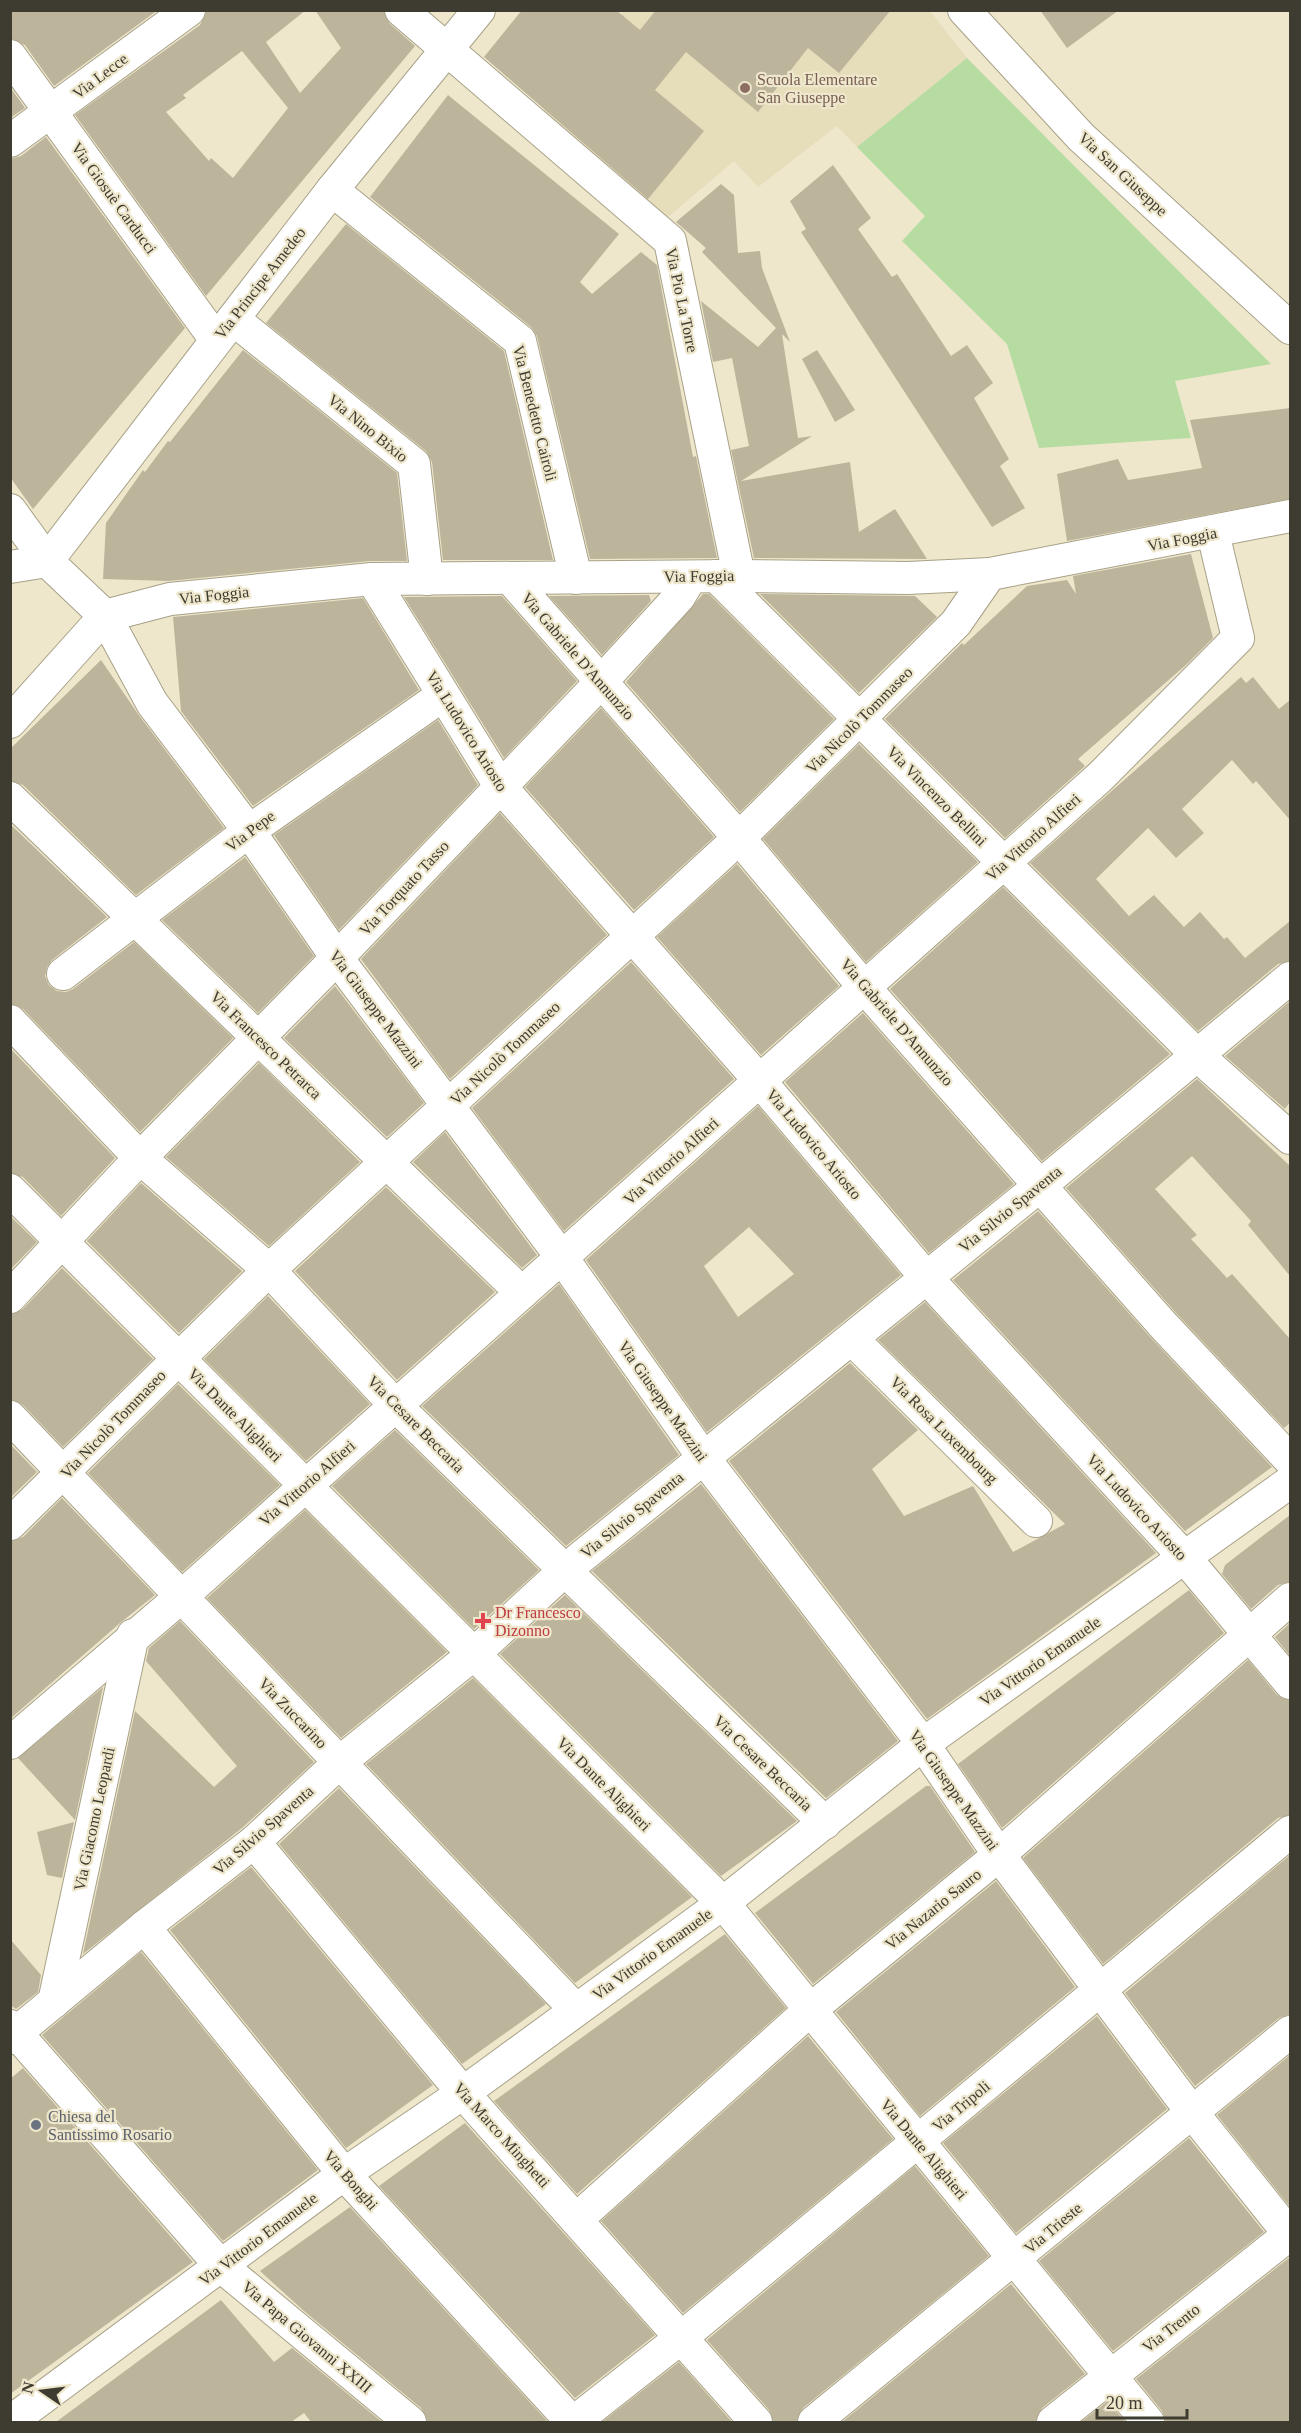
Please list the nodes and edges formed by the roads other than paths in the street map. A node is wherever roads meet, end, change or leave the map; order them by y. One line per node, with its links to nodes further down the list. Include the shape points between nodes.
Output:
1 (189, 10): 7 (street, Via Lecce)
2 (401, 10): 5 (street, Via Pio La Torre)
3 (479, 10): 5 (street, Via Principe Amedeo)
4 (964, 10): 10 (street, Via San Giuseppe, via 1082,137)
5 (447, 49): 9 (street, Via Principe Amedeo); 18 (street, Via Pio La Torre, via 670,241)
6 (10, 56): 7 (street, Via Giosuè Carducci)
7 (52, 112): 8 (street, Via Lecce); 11 (street, Via Giosuè Carducci)
8 (10, 141)
9 (332, 190): 11 (street, Via Principe Amedeo); 20 (street, Via Benedetto Cairoli, via 520,341)
10 (1290, 328)
11 (225, 330): 15 (street, Via Principe Amedeo); 22 (street, Via Nino Bixio, via 414,464)
12 (10, 510): 15 (street, Via Giuseppe Mazzini)
13 (1290, 516): 14 (street, Via Foggia)
14 (1214, 532): 17 (street, Via Foggia); 32 (street, Via Vittorio Alfieri, via 1238,638 1100,777)
15 (47, 561): 16 (street); 23 (street, Via Giuseppe Mazzini)
16 (10, 567)
17 (990, 574): 18 (street, Via Foggia, via 908,579); 26 (street, Via Nicolò Tommaseo, via 956,623)
18 (715, 576): 20 (street, Via Foggia); 24 (street, Via Torquato Tasso, via 679,597); 26 (street, Via Vincenzo Bellini)
19 (510, 578): 20 (street, Via Foggia); 22 (street, Via Foggia); 24 (street, Via Gabriele D'Annunzio)
20 (576, 578)
21 (372, 579): 22 (street, Via Foggia); 23 (street, Via Foggia, via 170,599); 25 (street, Via Ludovico Ariosto)
22 (428, 579)
23 (105, 616): 27 (street); 30 (street, Via Giuseppe Mazzini, via 152,704)
24 (601, 682): 28 (street, Via Torquato Tasso); 31 (street, Via Gabriele D'Annunzio)
25 (443, 695): 28 (street, Via Ludovico Ariosto); 30 (street, Via Pepe)
26 (861, 718): 31 (street, Via Nicolò Tommaseo); 32 (street, Via Vincenzo Bellini)
27 (10, 723)
28 (500, 786): 34 (street, Via Ludovico Ariosto); 35 (street, Via Torquato Tasso)
29 (10, 798): 33 (street, Via Francesco Petrarca)
30 (249, 831): 33 (street, Via Pepe); 35 (street, Via Giuseppe Mazzini)
31 (739, 838): 34 (street, Via Nicolò Tommaseo); 38 (street, Via Gabriele D'Annunzio)
32 (1003, 863): 38 (street, Via Vittorio Alfieri); 41 (street, Via Vincenzo Bellini)
33 (136, 921): 36 (street, Via Pepe); 40 (street, Via Francesco Petrarca)
34 (631, 936): 42 (street, Via Ludovico Ariosto); 43 (street, Via Nicolò Tommaseo)
35 (338, 958): 40 (street, Via Torquato Tasso); 43 (street, Via Giuseppe Mazzini)
36 (63, 974)
37 (1290, 978): 41 (street, Via Silvio Spaventa)
38 (864, 987): 42 (street, Via Vittorio Alfieri); 47 (street, Via Gabriele D'Annunzio)
39 (10, 1021): 45 (street, Via Cesare Beccaria)
40 (260, 1036): 45 (street, Via Torquato Tasso); 46 (street, Via Francesco Petrarca)
41 (1197, 1055): 44 (street, Via Vincenzo Bellini); 47 (street, Via Silvio Spaventa)
42 (759, 1080): 50 (street, Via Vittorio Alfieri); 52 (street, Via Ludovico Ariosto)
43 (450, 1105): 46 (street, Via Nicolò Tommaseo); 50 (street, Via Giuseppe Mazzini)
44 (1290, 1138)
45 (140, 1158): 49 (street, Via Torquato Tasso); 51 (street, Via Cesare Beccaria)
46 (386, 1165): 51 (street, Via Nicolò Tommaseo); 53 (street, Via Francesco Petrarca)
47 (1041, 1185): 52 (street, Via Silvio Spaventa); 60 (street, Via Gabriele D'Annunzio, via 1164,1326)
48 (10, 1191): 49 (street, Via Dante Alighieri)
49 (62, 1241): 54 (street, Via Torquato Tasso); 56 (street, Via Dante Alighieri)
50 (563, 1259): 53 (street, Via Vittorio Alfieri); 59 (street, Via Giuseppe Mazzini)
51 (269, 1270): 56 (street, Via Nicolò Tommaseo); 57 (street, Via Cesare Beccaria)
52 (925, 1276): 55 (street, Via Silvio Spaventa); 66 (street, Via Ludovico Ariosto)
53 (522, 1293): 57 (street, Via Vittorio Alfieri)
54 (10, 1297)
55 (852, 1339): 59 (street, Via Silvio Spaventa); 64 (street, Via Rosa Luxembourg)
56 (178, 1357): 61 (street, Via Nicolò Tommaseo); 63 (street, Via Dante Alighieri)
57 (396, 1406): 63 (street, Via Vittorio Alfieri); 67 (street, Via Cesare Beccaria)
58 (10, 1417): 61 (street, Via Zuccarino)
59 (703, 1457): 67 (street, Via Silvio Spaventa); 75 (street, Via Giuseppe Mazzini)
60 (1290, 1460)
61 (65, 1473): 65 (street, Via Nicolò Tommaseo); 68 (street, Via Zuccarino)
62 (1290, 1482): 66 (street, Via Vittorio Emanuele)
63 (304, 1485): 68 (street, Via Vittorio Alfieri); 72 (street, Via Dante Alighieri)
64 (1036, 1521)
65 (10, 1524)
66 (1186, 1559): 70 (street, Via Ludovico Ariosto); 75 (street, Via Vittorio Emanuele)
67 (564, 1571): 72 (street, Via Silvio Spaventa); 77 (street, Via Cesare Beccaria)
68 (181, 1597): 71 (street, Via Vittorio Alfieri); 76 (street, Via Zuccarino)
69 (1290, 1599): 70 (street, Via Nazario Sauro)
70 (1249, 1634): 73 (street, Via Ludovico Ariosto); 80 (street, Via Nazario Sauro)
71 (133, 1635): 74 (street, Via Vittorio Alfieri); 84 (street, Via Giacomo Leopardi)
72 (475, 1653): 76 (street, Via Silvio Spaventa); 81 (street, Via Dante Alighieri)
73 (1290, 1683)
74 (10, 1743)
75 (923, 1744): 77 (street, Via Vittorio Emanuele); 80 (street, Via Giuseppe Mazzini)
76 (340, 1762): 79 (street, Via Silvio Spaventa); 85 (street, Via Zuccarino)
77 (825, 1823): 81 (street, Via Vittorio Emanuele)
78 (1290, 1832): 83 (street, Via Tripoli)
79 (254, 1842): 82 (street, Via Silvio Spaventa); 89 (street, Via Marco Minghetti)
80 (999, 1855): 83 (street, Via Giuseppe Mazzini); 86 (street, Via Nazario Sauro)
81 (723, 1903): 85 (street, Via Vittorio Emanuele); 86 (street, Via Dante Alighieri)
82 (144, 1926): 84 (street, Via Silvio Spaventa); 92 (street, Via Bonghi)
83 (1099, 1989): 90 (street, Via Giuseppe Mazzini); 91 (street, Via Tripoli)
84 (54, 2002): 87 (street, Via Silvio Spaventa)
85 (576, 2010): 89 (street, Via Vittorio Emanuele)
86 (810, 2010): 91 (street, Via Dante Alighieri); 93 (street, Via Nazario Sauro)
87 (12, 2032): 96 (street, Via Papa Giovanni XXIII)
88 (1290, 2032): 90 (street, Via Trieste)
89 (463, 2093): 92 (street, Via Vittorio Emanuele); 93 (street, Via Marco Minghetti)
90 (1191, 2111): 94 (street, Via Giuseppe Mazzini); 95 (street, Via Trieste)
91 (918, 2142): 95 (street, Via Dante Alighieri); 97 (street, Via Tripoli)
92 (344, 2174): 96 (street, Via Vittorio Emanuele); 101 (street, Via Bonghi)
93 (577, 2219): 97 (street, Via Marco Minghetti)
94 (1290, 2234): 98 (street, Via Trento)
95 (1016, 2258): 98 (street, Via Dante Alighieri); 103 (street, Via Trieste)
96 (221, 2266): 99 (street, Via Vittorio Emanuele); 100 (street, Via Papa Giovanni XXIII)
97 (682, 2337): 101 (street, Via Tripoli); 102 (street, Via Marco Minghetti)
98 (1109, 2376): 104 (street, Via Trento); 105 (street, Via Dante Alighieri)
99 (10, 2422)
100 (410, 2422)
101 (573, 2422)
102 (756, 2422)
103 (814, 2422)
104 (1053, 2422)
105 (1148, 2422)

